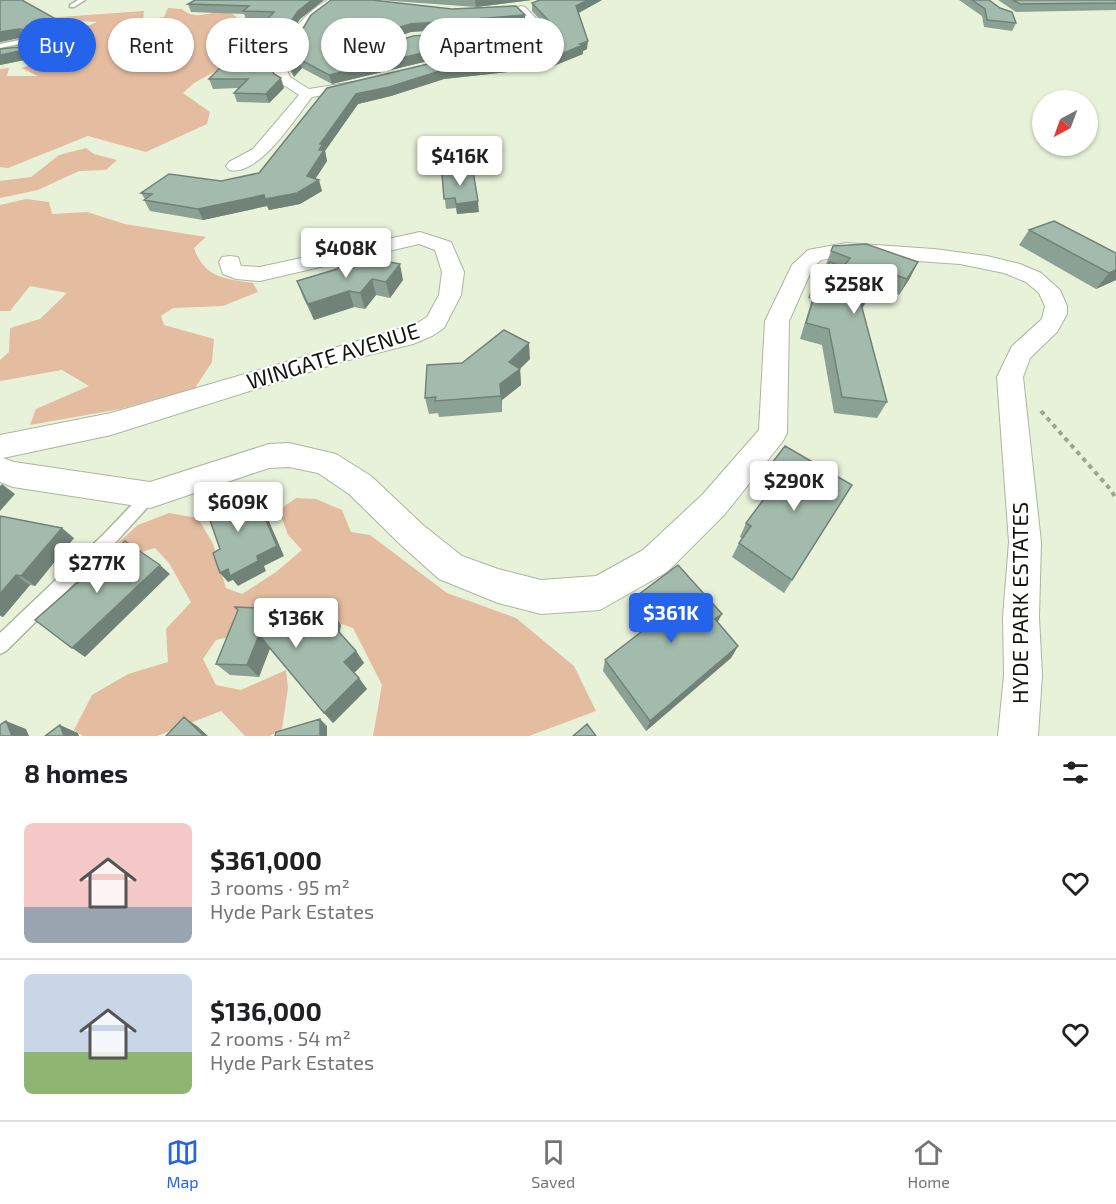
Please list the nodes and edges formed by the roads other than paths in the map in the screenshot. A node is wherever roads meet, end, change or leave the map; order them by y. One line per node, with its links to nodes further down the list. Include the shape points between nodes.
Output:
1 (82, 0): 3 (lane)
2 (336, 0): 9 (street, via 303,22 278,67 284,79)
3 (72, 6)
4 (522, 9): 5 (street)
5 (527, 18)
6 (18, 42): 7 (lane)
7 (0, 46)
8 (376, 80): 9 (street)
9 (307, 94): 10 (street, via 259,153)
10 (235, 166)
11 (230, 262): 12 (street, WINGATE AVENUE, via 236,272 260,274 420,238 444,246 453,272 450,295 436,322 404,338 338,354 111,424)
12 (0, 447)
13 (0, 469): 14 (street)
14 (150, 495): 15 (lane); 16 (street, HYDE PARK ESTATES, via 269,456 289,455 326,463 360,485 451,568 541,597 600,593 655,561 714,504 773,433 777,321 810,258 844,249 976,259 1009,267 1046,288 1053,296 1056,310 1054,319 1021,352 1010,376 1025,542)
15 (0, 645)
16 (1018, 736)

